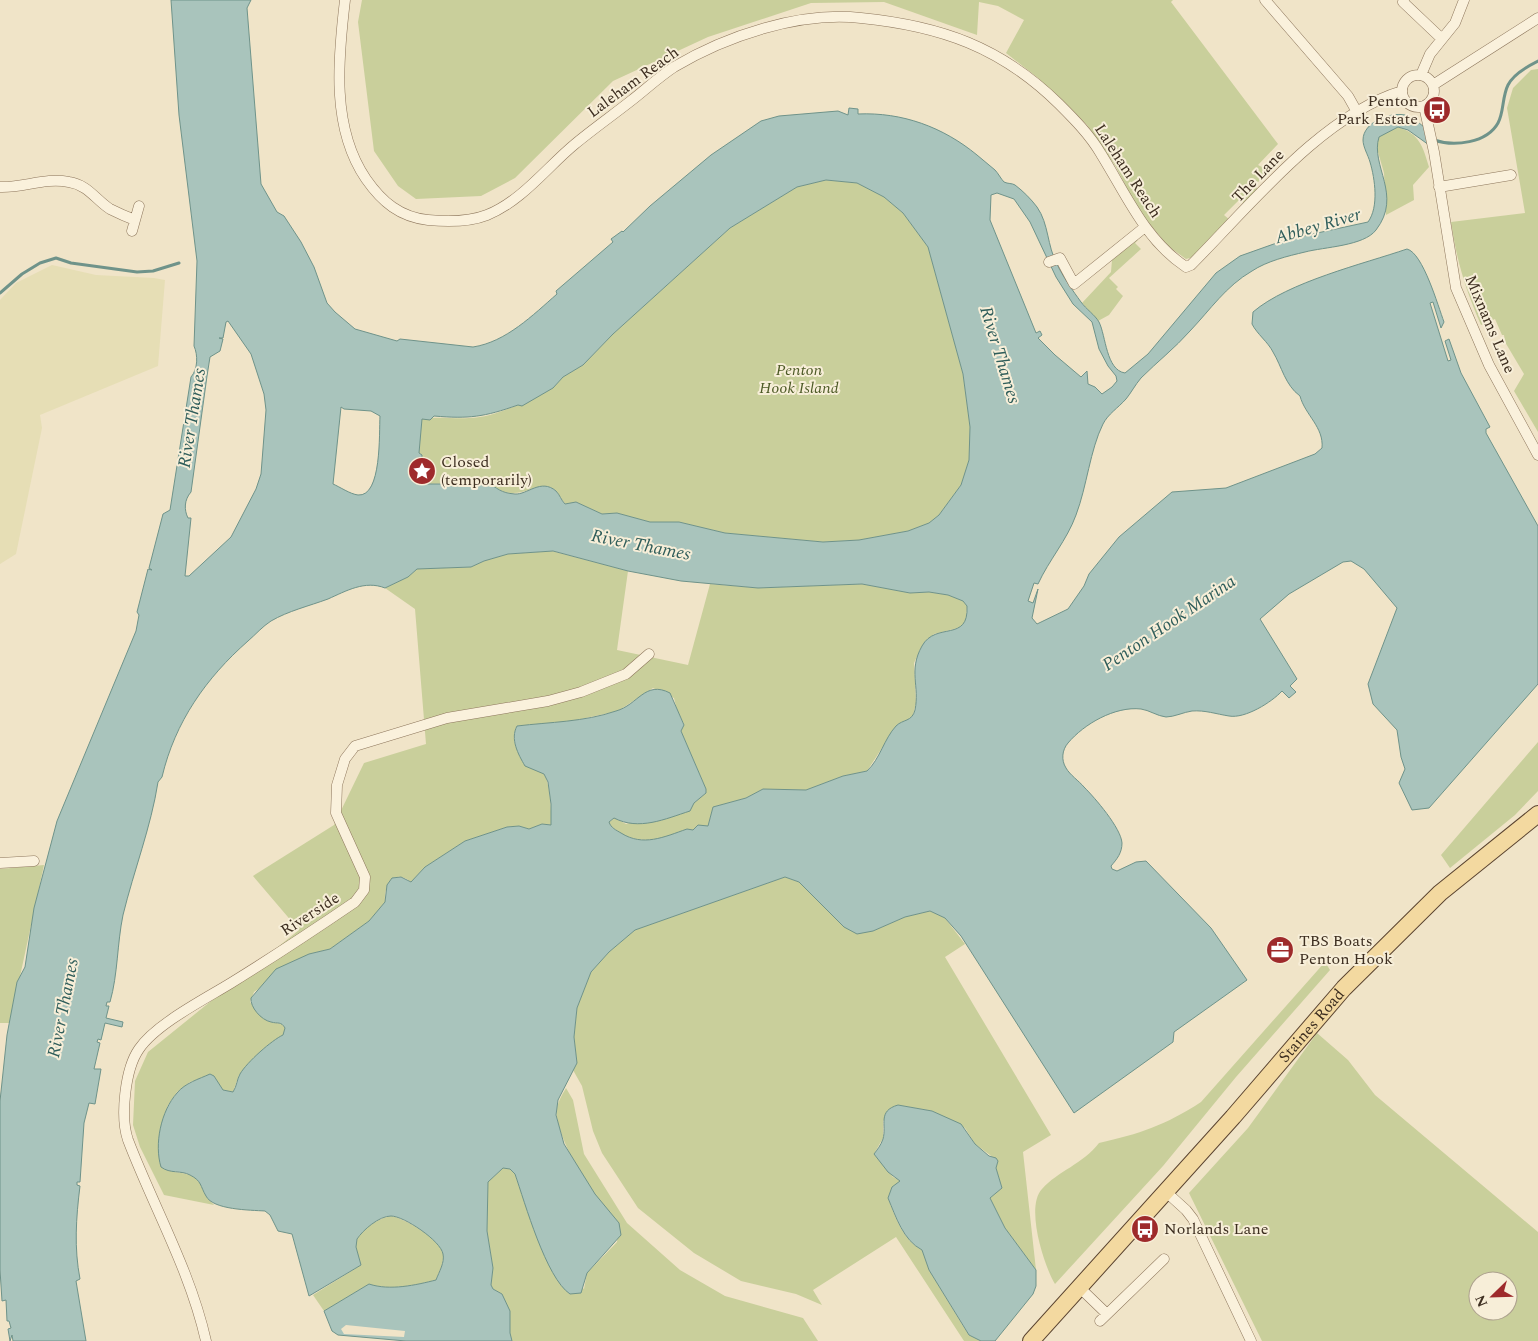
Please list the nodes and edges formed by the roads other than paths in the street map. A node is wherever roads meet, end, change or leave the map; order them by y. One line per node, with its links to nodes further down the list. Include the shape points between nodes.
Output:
1 (345, 0): 17 (street, Laleham Reach, via 339,73 340,101 349,145 362,173 380,198 396,210 416,218 458,221 498,210 530,186 576,143 655,82 695,56 774,26 840,16 949,35 980,46 1021,70 1040,85 1089,137)
2 (1265, 0): 11 (street, via 1348,96)
3 (1464, 0): 6 (street, via 1455,23)
4 (1403, 1): 6 (street)
5 (1538, 18): 8 (street)
6 (1442, 39): 7 (street, via 1425,62)
7 (1421, 75): 8 (street); 9 (street, via 1407,79)
8 (1434, 85): 10 (street, via 1433,98)
9 (1402, 91): 10 (street, via 1406,102 1412,106); 11 (street, The Lane)
10 (1424, 106): 14 (street, Mixnams Lane)
11 (1357, 112): 20 (street, The Lane, via 1302,153)
12 (1511, 175): 14 (street)
13 (0, 187): 16 (street, via 18,187 47,180 70,182 89,190 110,208)
14 (1439, 187): 21 (street, Mixnams Lane, via 1456,288 1489,364)
15 (139, 206): 16 (street)
16 (135, 220): 18 (street)
17 (1145, 227): 19 (street, via 1074,284 1062,260); 20 (street, Laleham Reach)
18 (132, 231)
19 (1052, 260)
20 (1186, 267)
21 (1538, 455)
22 (649, 654): 29 (street, Riverside, via 626,674 581,692 548,701 451,717 354,746 345,759 337,785 336,813 365,876 364,890 355,902 175,1017 139,1049 129,1073 123,1114 128,1138 183,1263)
23 (1538, 814): 26 (main road, Staines Road, via 1408,922 1344,988)
24 (34, 861): 25 (street)
25 (0, 863)
26 (1165, 1191): 28 (main road, Staines Road); 31 (street, via 1193,1220)
27 (1164, 1259): 28 (street, via 1104,1317)
28 (1079, 1287): 30 (main road, Staines Road)
29 (206, 1341)
30 (1031, 1341)
31 (1251, 1341)

